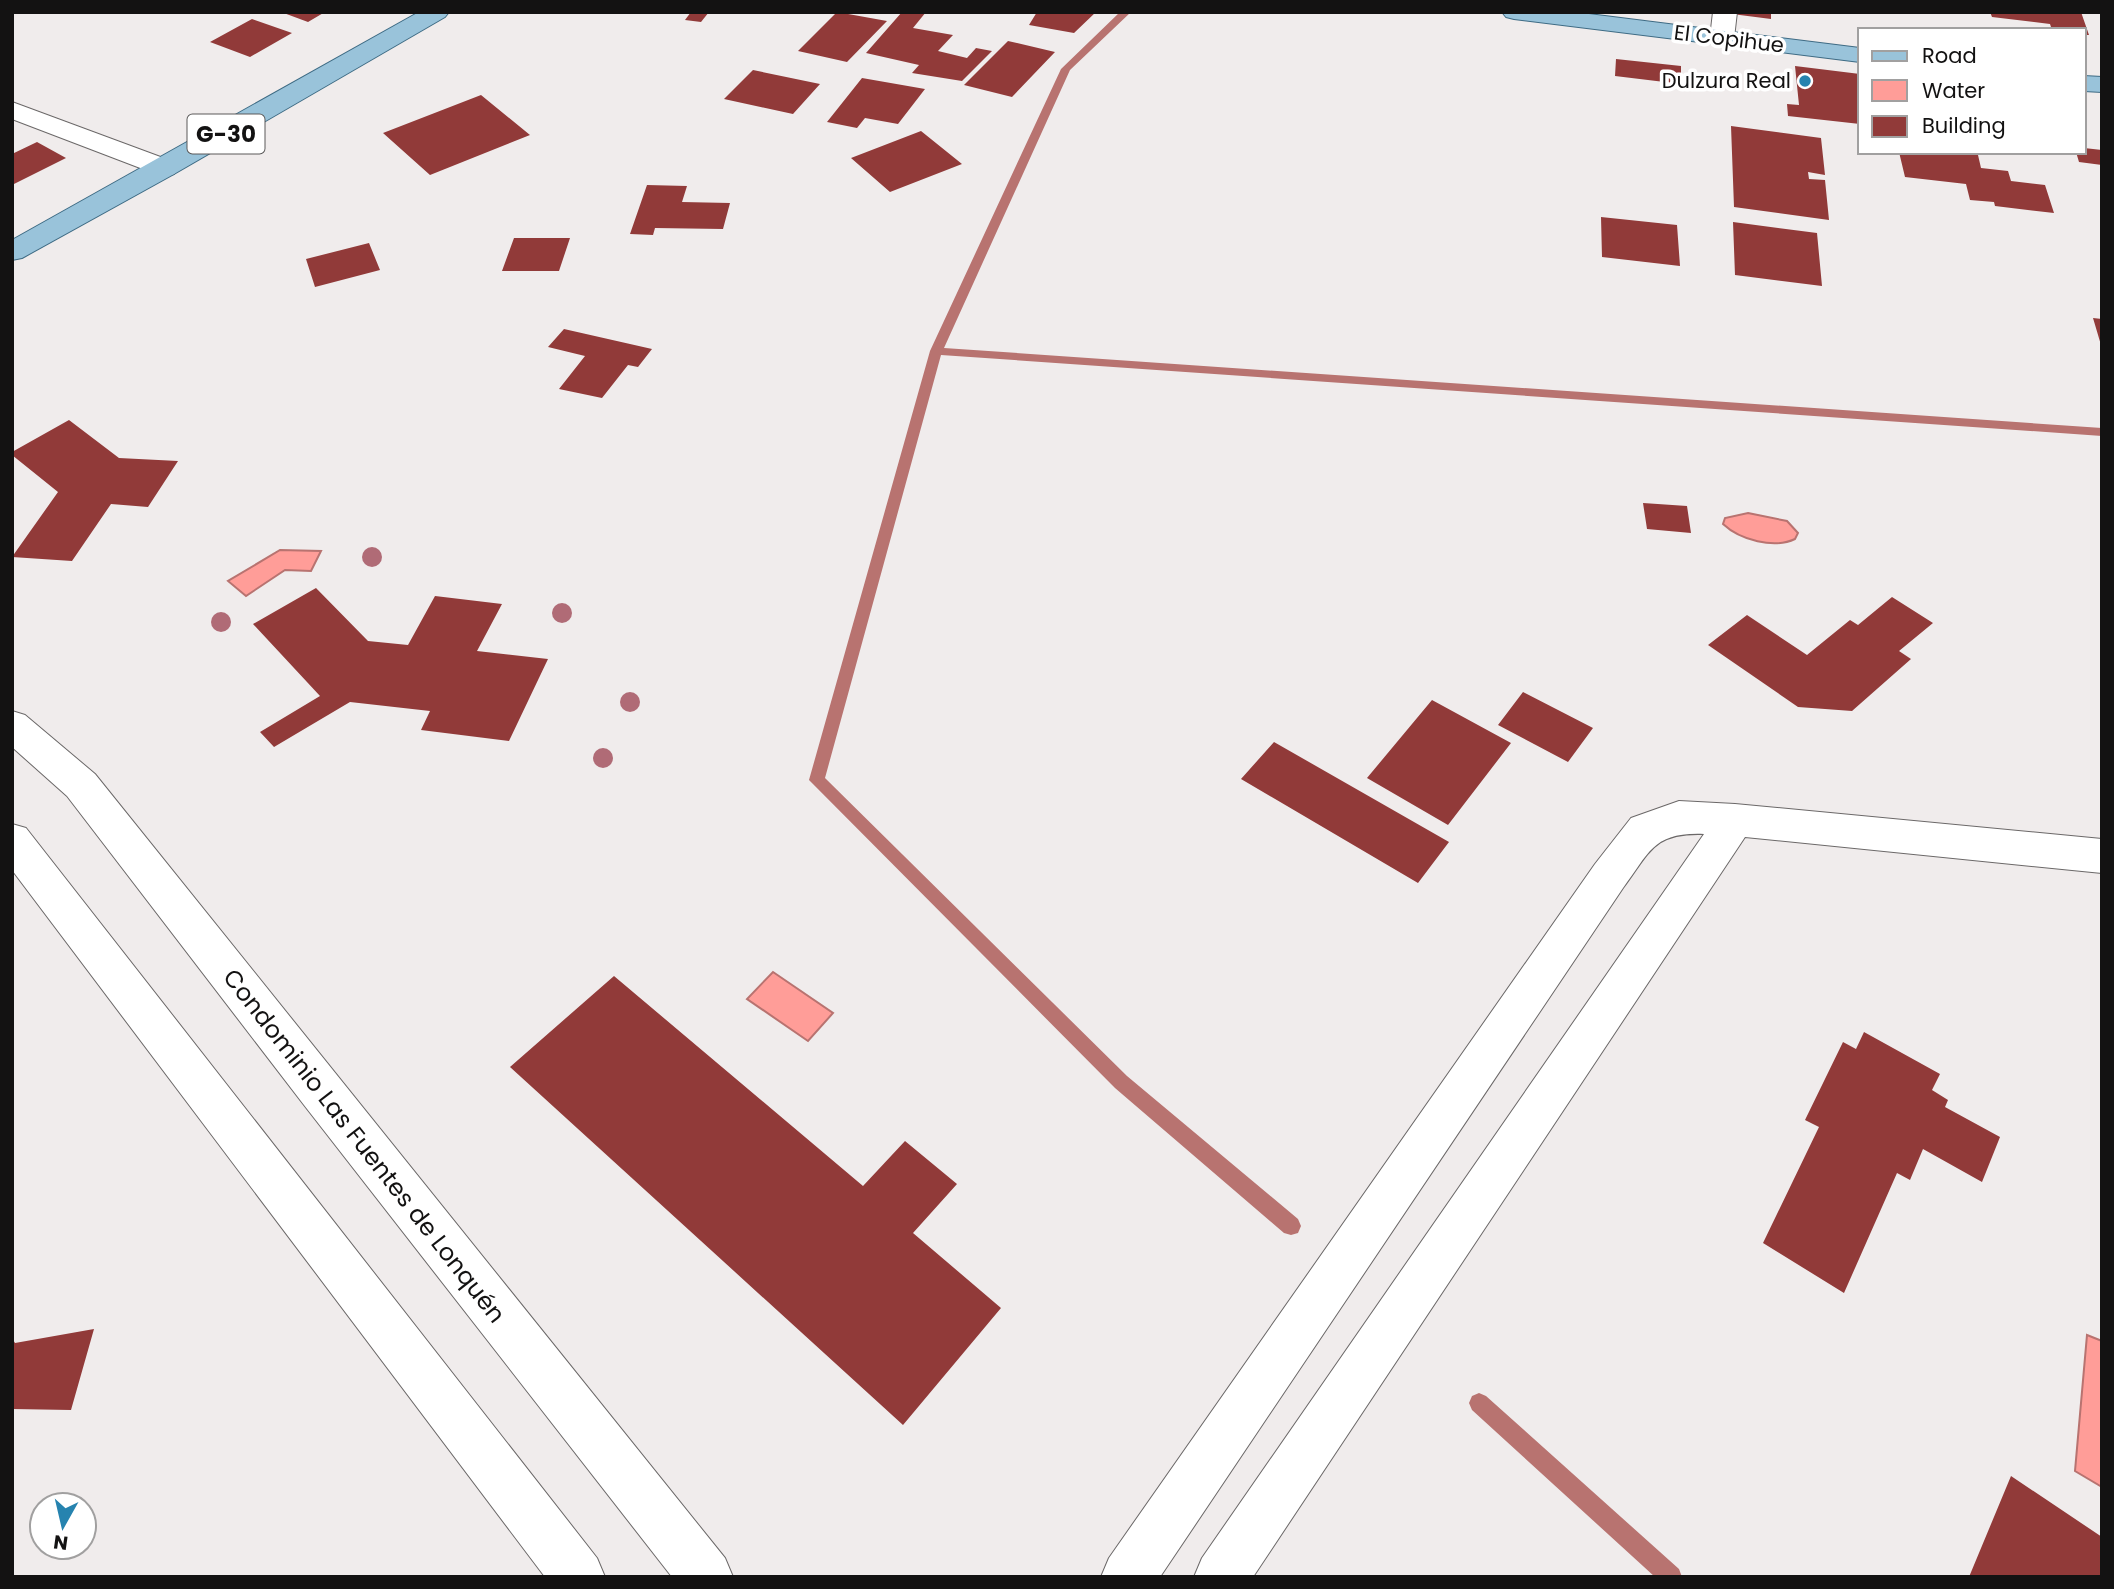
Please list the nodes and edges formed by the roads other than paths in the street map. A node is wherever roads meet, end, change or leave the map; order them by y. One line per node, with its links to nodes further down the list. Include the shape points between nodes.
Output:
1 (437, 12): 7 (main road, G-30)
2 (1514, 12): 4 (main road, El Copihue)
3 (1725, 12): 4 (street)
4 (1723, 38): 5 (main road, El Copihue)
5 (1858, 55)
6 (12, 110): 7 (street)
7 (165, 168): 8 (main road, G-30)
8 (12, 252)
9 (12, 724): 14 (street, Condominio Las Fuentes de Lonquén, via 81,785)
10 (1735, 820): 12 (street); 15 (street, via 1679,817 1646,828 1627,851); 16 (street)
11 (12, 840): 13 (street)
12 (2102, 856)
13 (578, 1577)
14 (706, 1577)
15 (1128, 1577)
16 (1221, 1577)

